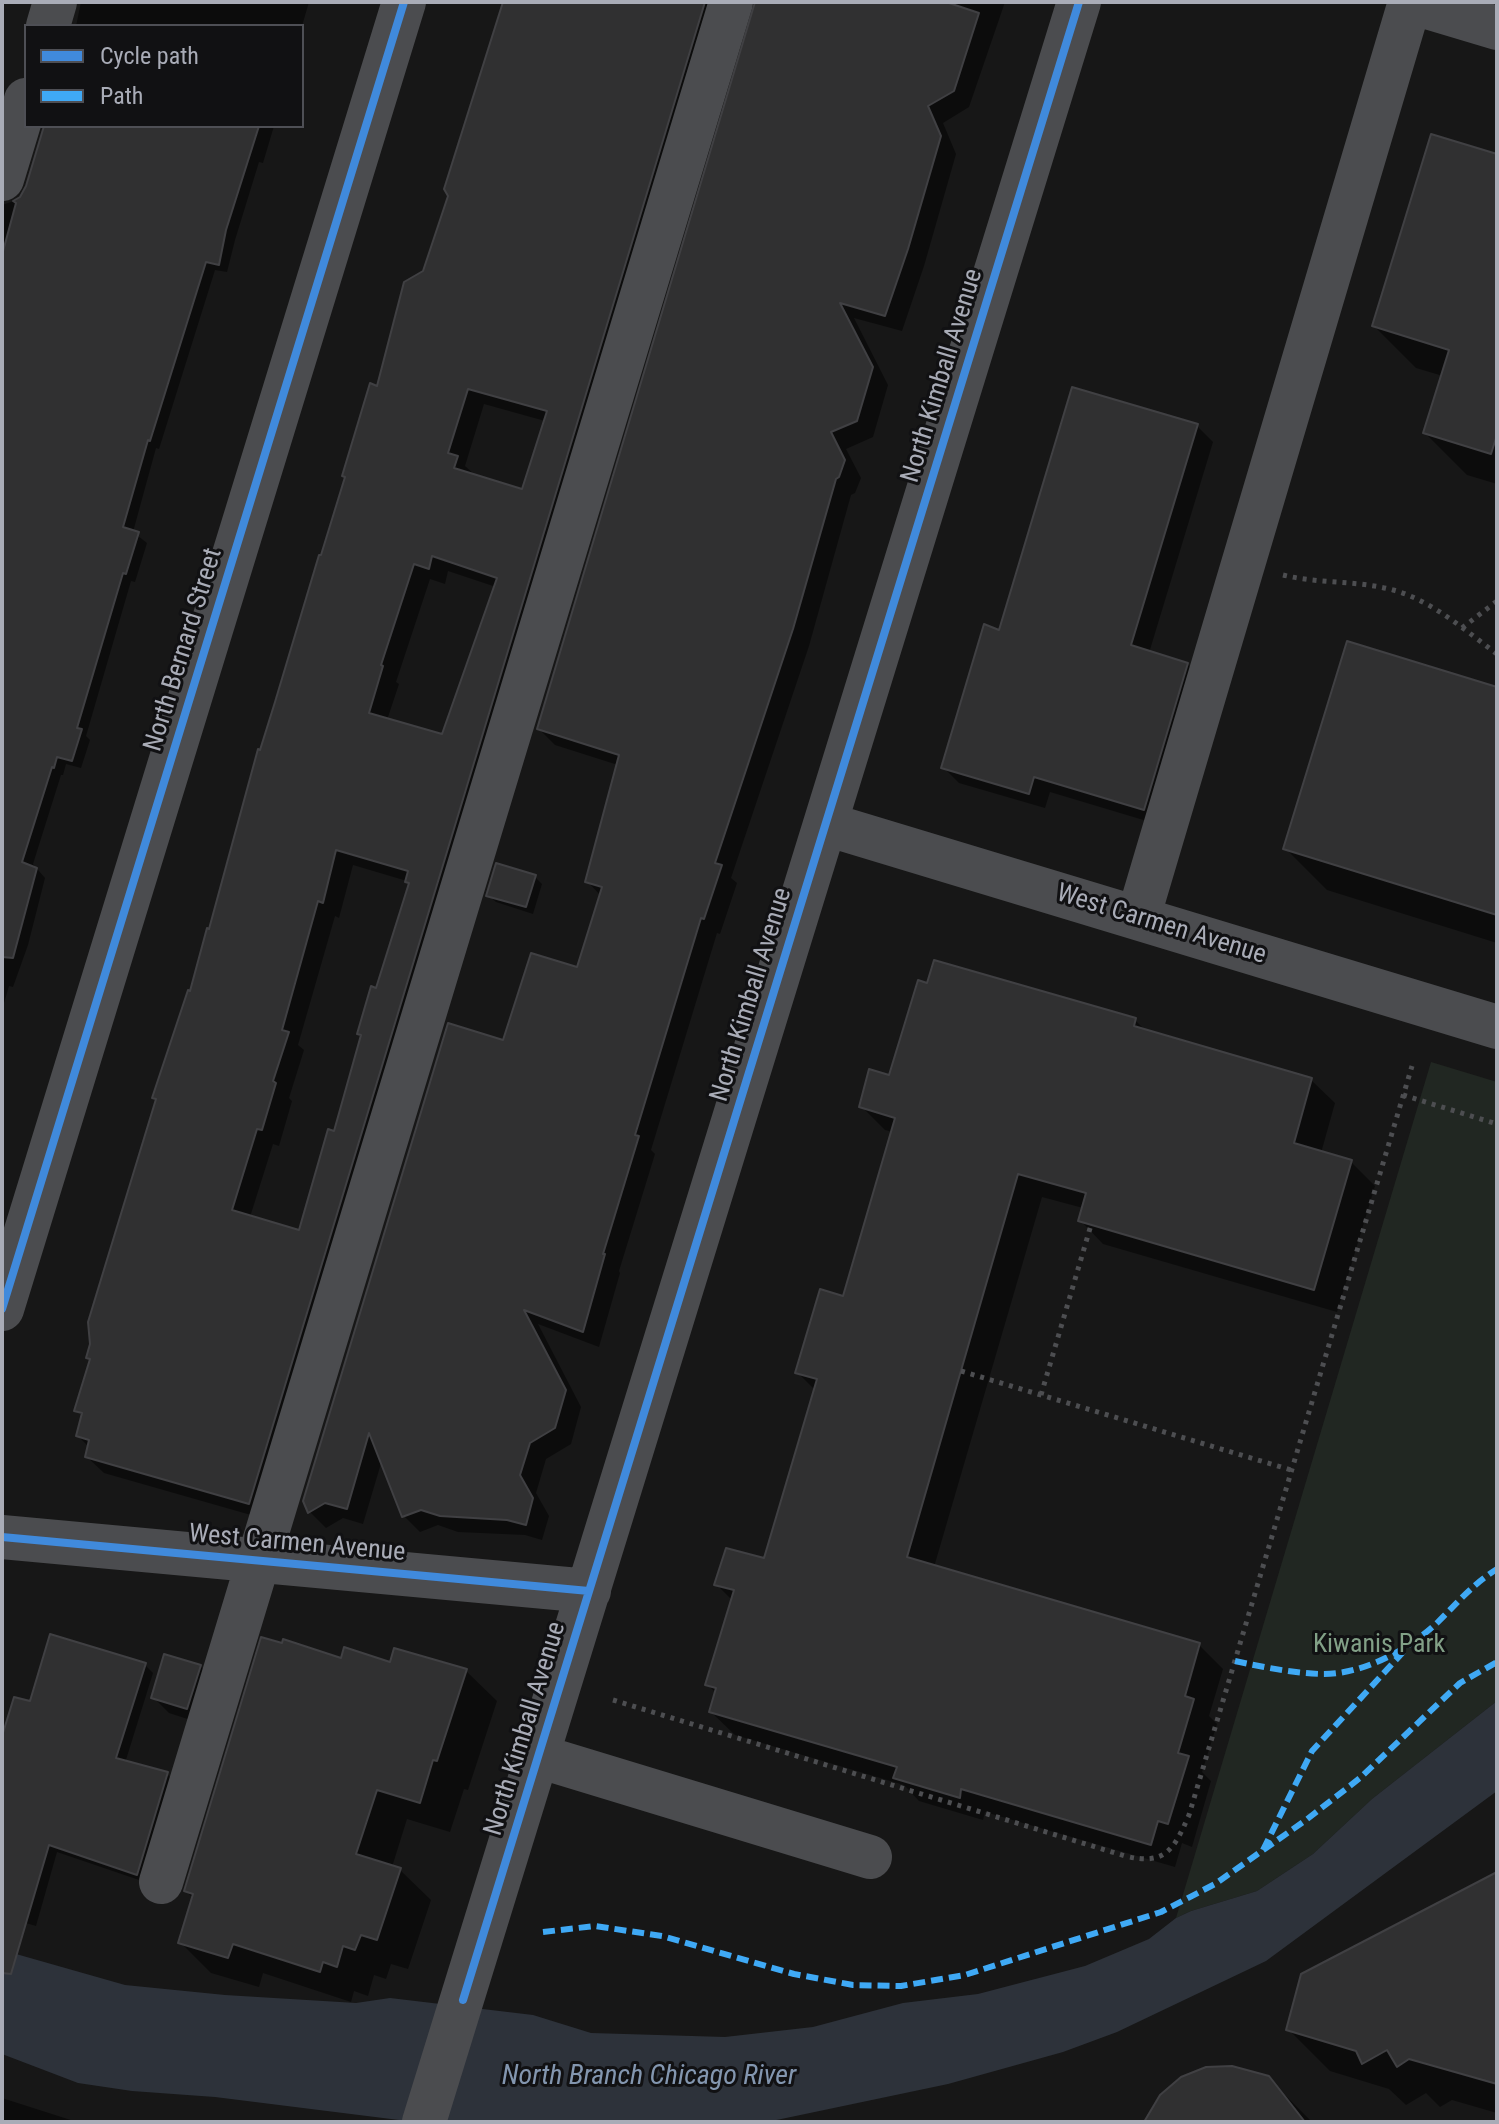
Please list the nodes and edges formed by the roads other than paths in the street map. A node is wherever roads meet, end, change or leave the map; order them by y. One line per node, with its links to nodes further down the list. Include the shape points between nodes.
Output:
1 (55, 2): 6 (street)
2 (404, 2): 13 (street, North Bernard Street)
3 (731, 2): 15 (street)
4 (1079, 2): 10 (street, North Kimball Avenue)
5 (1410, 2): 7 (street); 11 (street)
6 (49, 24)
7 (1497, 28)
8 (24, 107): 9 (street)
9 (2, 179)
10 (826, 824): 11 (street, West Carmen Avenue); 16 (street, North Kimball Avenue)
11 (1138, 918): 12 (street, West Carmen Avenue)
12 (1497, 1027)
13 (2, 1309)
14 (2, 1537): 15 (street, West Carmen Avenue)
15 (259, 1560): 16 (street, West Carmen Avenue); 19 (street)
16 (589, 1591): 17 (street, North Kimball Avenue)
17 (538, 1756): 18 (street); 20 (street, North Kimball Avenue)
18 (870, 1857)
19 (161, 1882)
20 (424, 2122)

